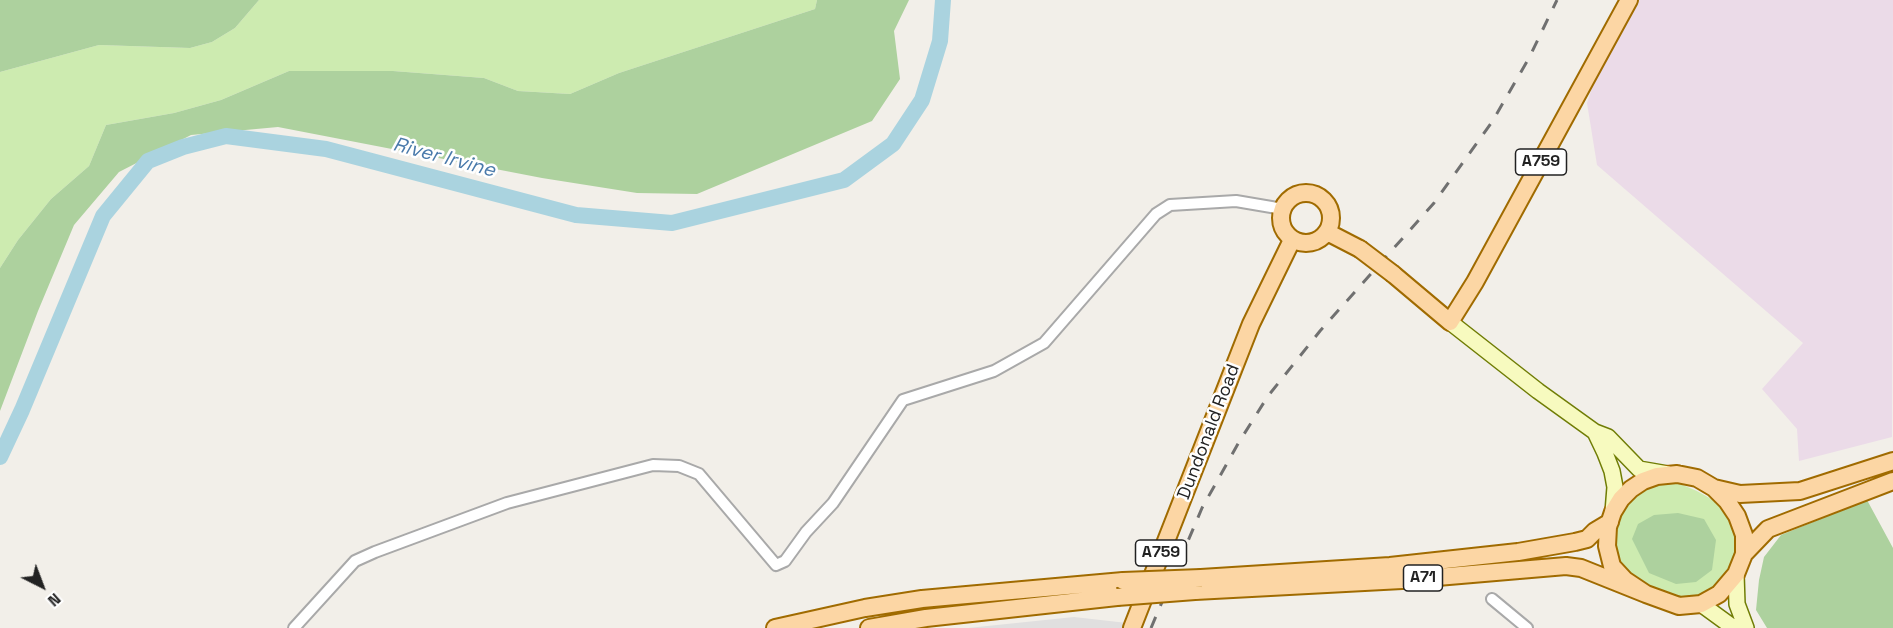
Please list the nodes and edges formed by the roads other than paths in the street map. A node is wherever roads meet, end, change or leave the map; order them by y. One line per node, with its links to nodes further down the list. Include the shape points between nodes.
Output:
1 (1629, 0): 5 (main road, A759)
2 (1282, 209): 3 (main road, via 1296,195 1314,195 1328,206 1331,217); 4 (main road, via 1282,226); 19 (street, via 1236,201 1170,205 1156,214 1044,343 994,371 903,400 833,503 785,561 776,565 699,474 679,465 653,465 507,503 375,552 356,561)
3 (1327, 232): 4 (main road, via 1312,243); 5 (main road, bridge, via 1360,249)
4 (1292, 240): 22 (main road, Dundonald Road / A759, via 1251,324)
5 (1450, 322): 6 (main road)
6 (1595, 432): 8 (main road, via 1608,437 1640,469); 11 (main road, via 1612,471)
7 (1893, 460): 10 (main road, A71, via 1800,491 1740,494)
8 (1672, 474): 10 (main road, A71, via 1697,478); 11 (main road, A71, via 1643,481 1631,489)
9 (1893, 481): 12 (main road, A71, via 1768,530)
10 (1714, 488): 12 (main road, A71, via 1737,516 1744,535)
11 (1612, 517): 14 (main road, A71, via 1587,538 1518,552); 16 (main road, A71, via 1607,546 1612,566)
12 (1744, 554): 13 (main road, A71)
13 (1736, 574): 18 (main road, A71, via 1719,594); 25 (main road, via 1737,604)
14 (1198, 585): 15 (main road, A71, bridge); 16 (main road, A71, via 1402,580 1566,566 1581,568)
15 (1120, 589): 20 (main road, A71, via 922,599); 21 (main road, A71)
16 (1646, 594): 18 (main road, A71, via 1679,606)
17 (1492, 599): 23 (street)
18 (1701, 604): 24 (main road)
19 (294, 628)
20 (775, 628)
21 (870, 628)
22 (1132, 628)
23 (1527, 628)
24 (1734, 628)
25 (1746, 628)

